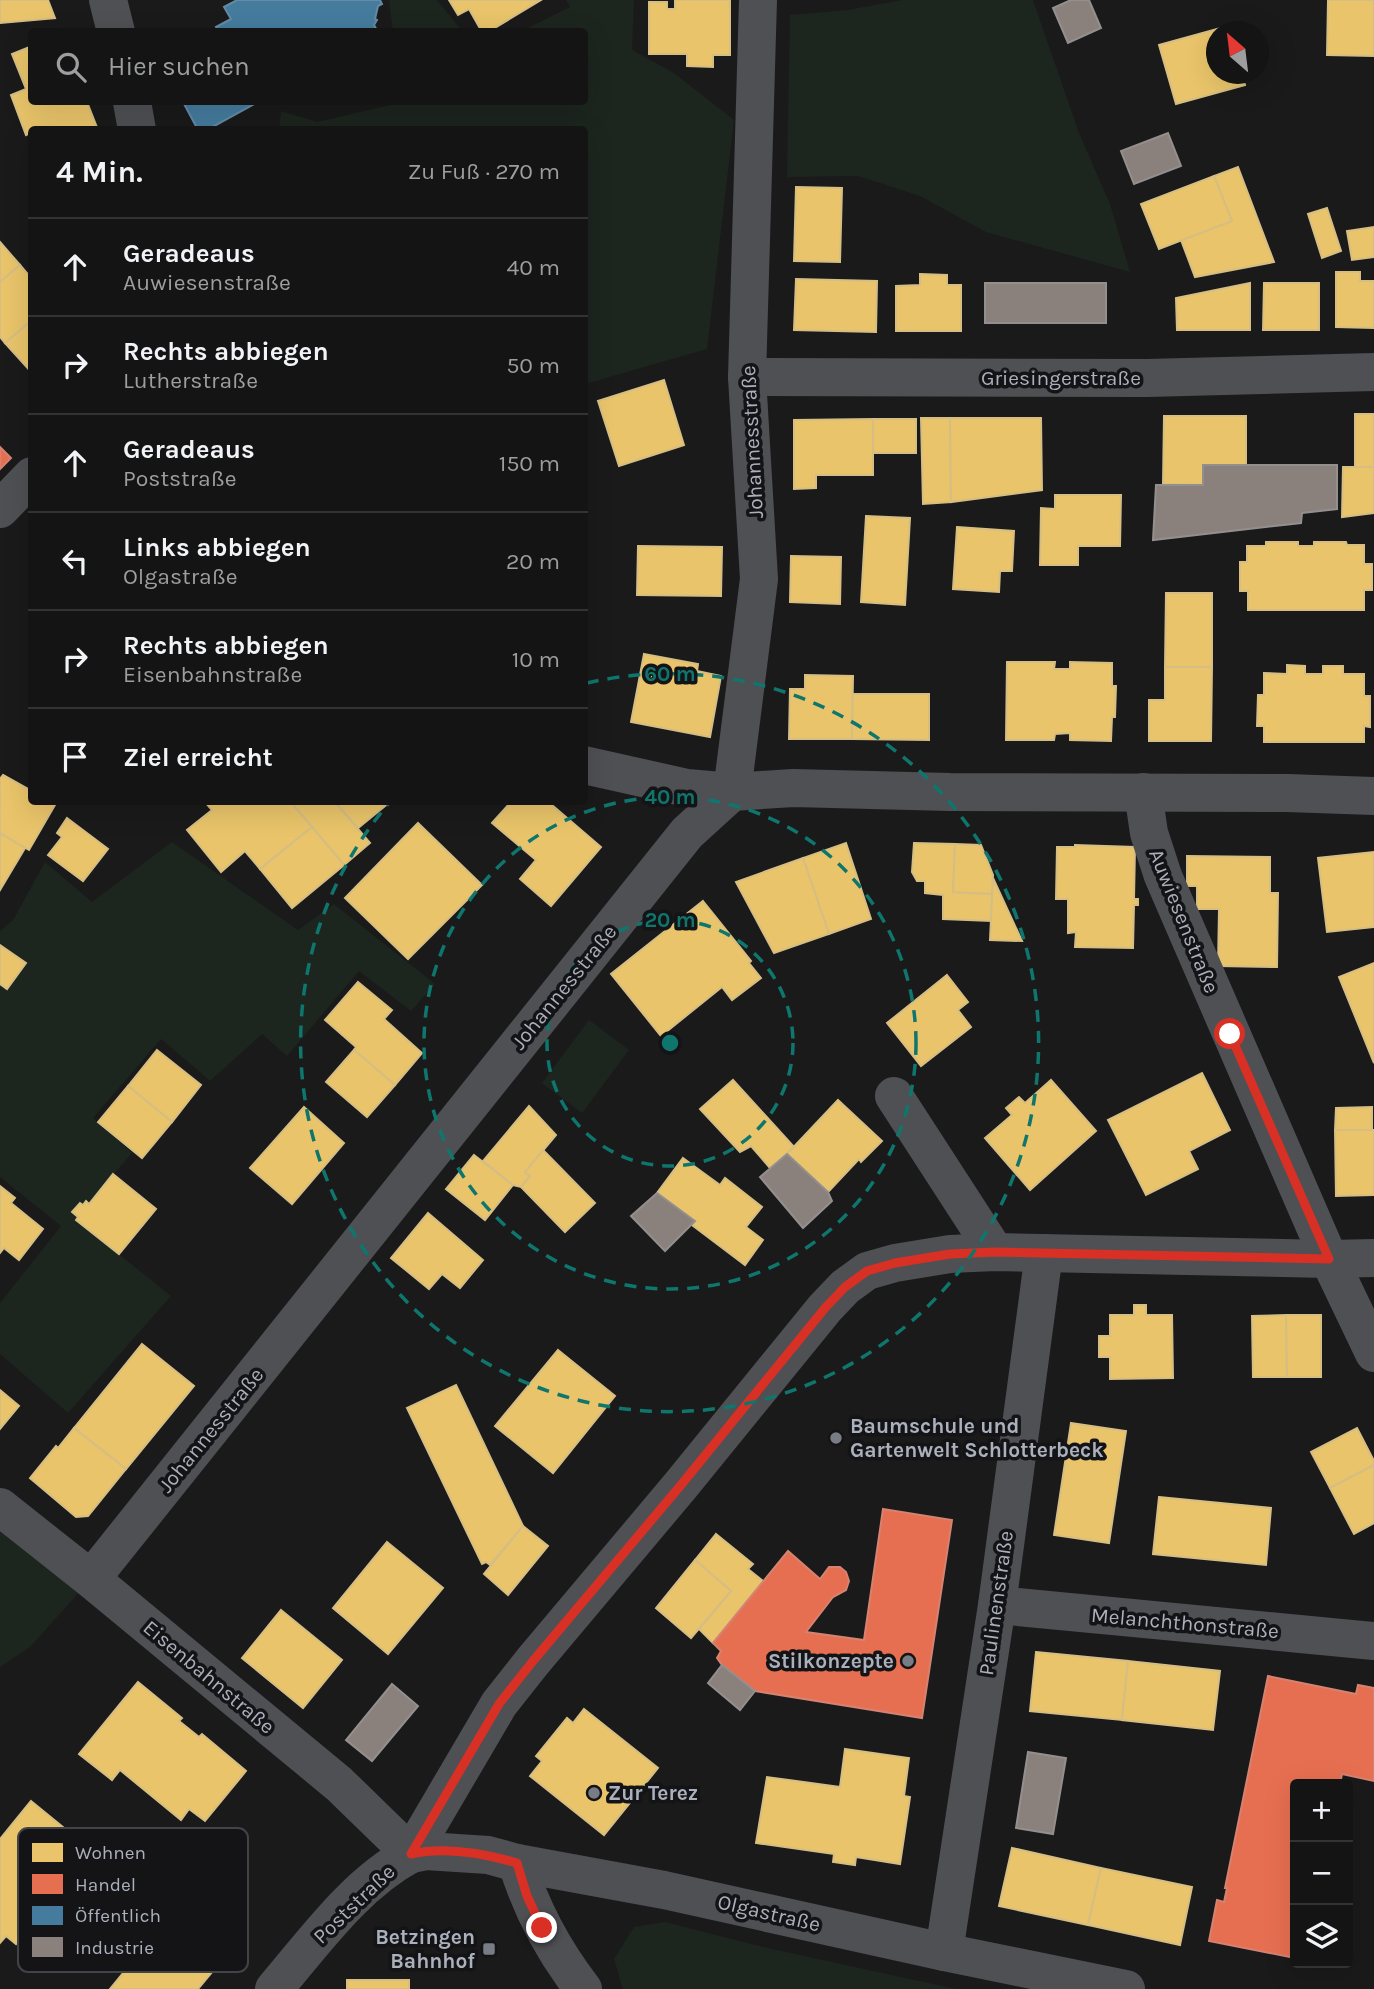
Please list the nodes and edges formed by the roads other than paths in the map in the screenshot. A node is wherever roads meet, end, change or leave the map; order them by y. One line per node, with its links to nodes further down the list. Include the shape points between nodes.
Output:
1 (108, 0): 3 (street)
2 (758, 0): 7 (street, Johannesstraße)
3 (115, 28)
4 (133, 105): 5 (street)
5 (136, 126)
6 (1374, 372): 7 (street, Griesingerstraße, via 1147,378)
7 (747, 377): 11 (street, Johannesstraße, via 758,579)
8 (28, 480): 9 (street)
9 (0, 509)
10 (588, 766): 11 (street, via 687,788)
11 (732, 792): 12 (street, via 793,788); 21 (street, Johannesstraße, via 687,833)
12 (1143, 792): 13 (street); 18 (street, Auwiesenstraße, via 1149,833 1163,876)
13 (1374, 796)
14 (894, 1096): 15 (street)
15 (995, 1252): 16 (street, Poststraße); 24 (street, Poststraße, via 895,1263 867,1271 845,1287 508,1693)
16 (1044, 1253): 18 (street, Poststraße); 22 (street, Paulinenstraße)
17 (1374, 1258): 18 (street, Poststraße)
18 (1329, 1259): 19 (street, Auwiesenstraße)
19 (1374, 1353)
20 (0, 1507): 21 (street, Eisenbahnstraße)
21 (92, 1579): 24 (street, Eisenbahnstraße, via 353,1796)
22 (997, 1605): 23 (street, Melanchthonstraße); 26 (street, Paulinenstraße)
23 (1374, 1641)
24 (411, 1854): 25 (street, Olgastraße, via 464,1852); 27 (street, Poststraße, via 391,1865 343,1909)
25 (517, 1863): 26 (street, Olgastraße, via 664,1890); 28 (street, via 542,1928)
26 (944, 1952): 29 (street, Olgastraße)
27 (274, 1989)
28 (583, 1989)
29 (1126, 1989)

